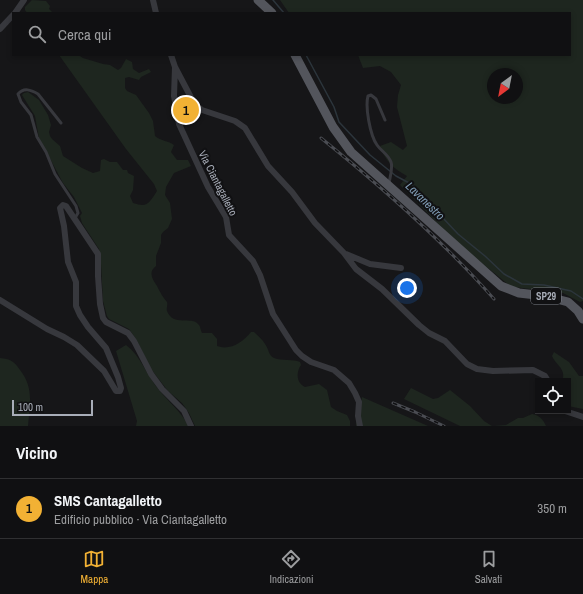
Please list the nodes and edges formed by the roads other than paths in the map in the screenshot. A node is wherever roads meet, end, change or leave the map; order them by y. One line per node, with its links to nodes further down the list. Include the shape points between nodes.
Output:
1 (24, 0): 4 (street)
2 (153, 0): 5 (street)
3 (258, 0): 6 (main road)
4 (15, 12)
5 (156, 12)
6 (271, 12)
7 (12, 16): 8 (street)
8 (0, 29)
9 (171, 56): 11 (street, Via Ciantagalletto)
10 (296, 56): 14 (main road, SP29, via 333,127 351,152)
11 (175, 68): 16 (street, Via Ciantagalletto, via 195,105 202,110 235,121 245,128 268,166 315,223); 24 (street, Via Ciantagalletto, via 174,96 180,129 208,187 226,217 230,235 253,261 268,294 273,314 296,350 311,362 334,370 349,383 359,402)
12 (385, 120): 14 (lane, via 376,99 368,96 366,102 373,137 378,147 390,159)
13 (61, 123): 15 (lane, via 38,94 24,90 18,94 31,115 37,136 55,174 76,206 78,213)
14 (389, 183): 19 (main road, SP29, via 501,286 519,293 568,302)
15 (75, 218): 18 (street, via 66,206 60,208 68,262 76,282 76,306 88,327 106,348 116,371 120,391 116,392 104,372 77,345); 23 (street, via 98,254 103,318 128,333 151,374 184,411)
16 (344, 253): 17 (street, Via Ciantagalletto, via 370,264); 20 (street, Via Ciantagalletto, via 356,269 382,289 419,325 445,341 467,364 477,369 493,371 533,370)
17 (401, 268)
18 (0, 300)
19 (583, 319)
20 (546, 378)
21 (571, 413): 22 (street)
22 (583, 417)
23 (191, 426)
24 (360, 426)

